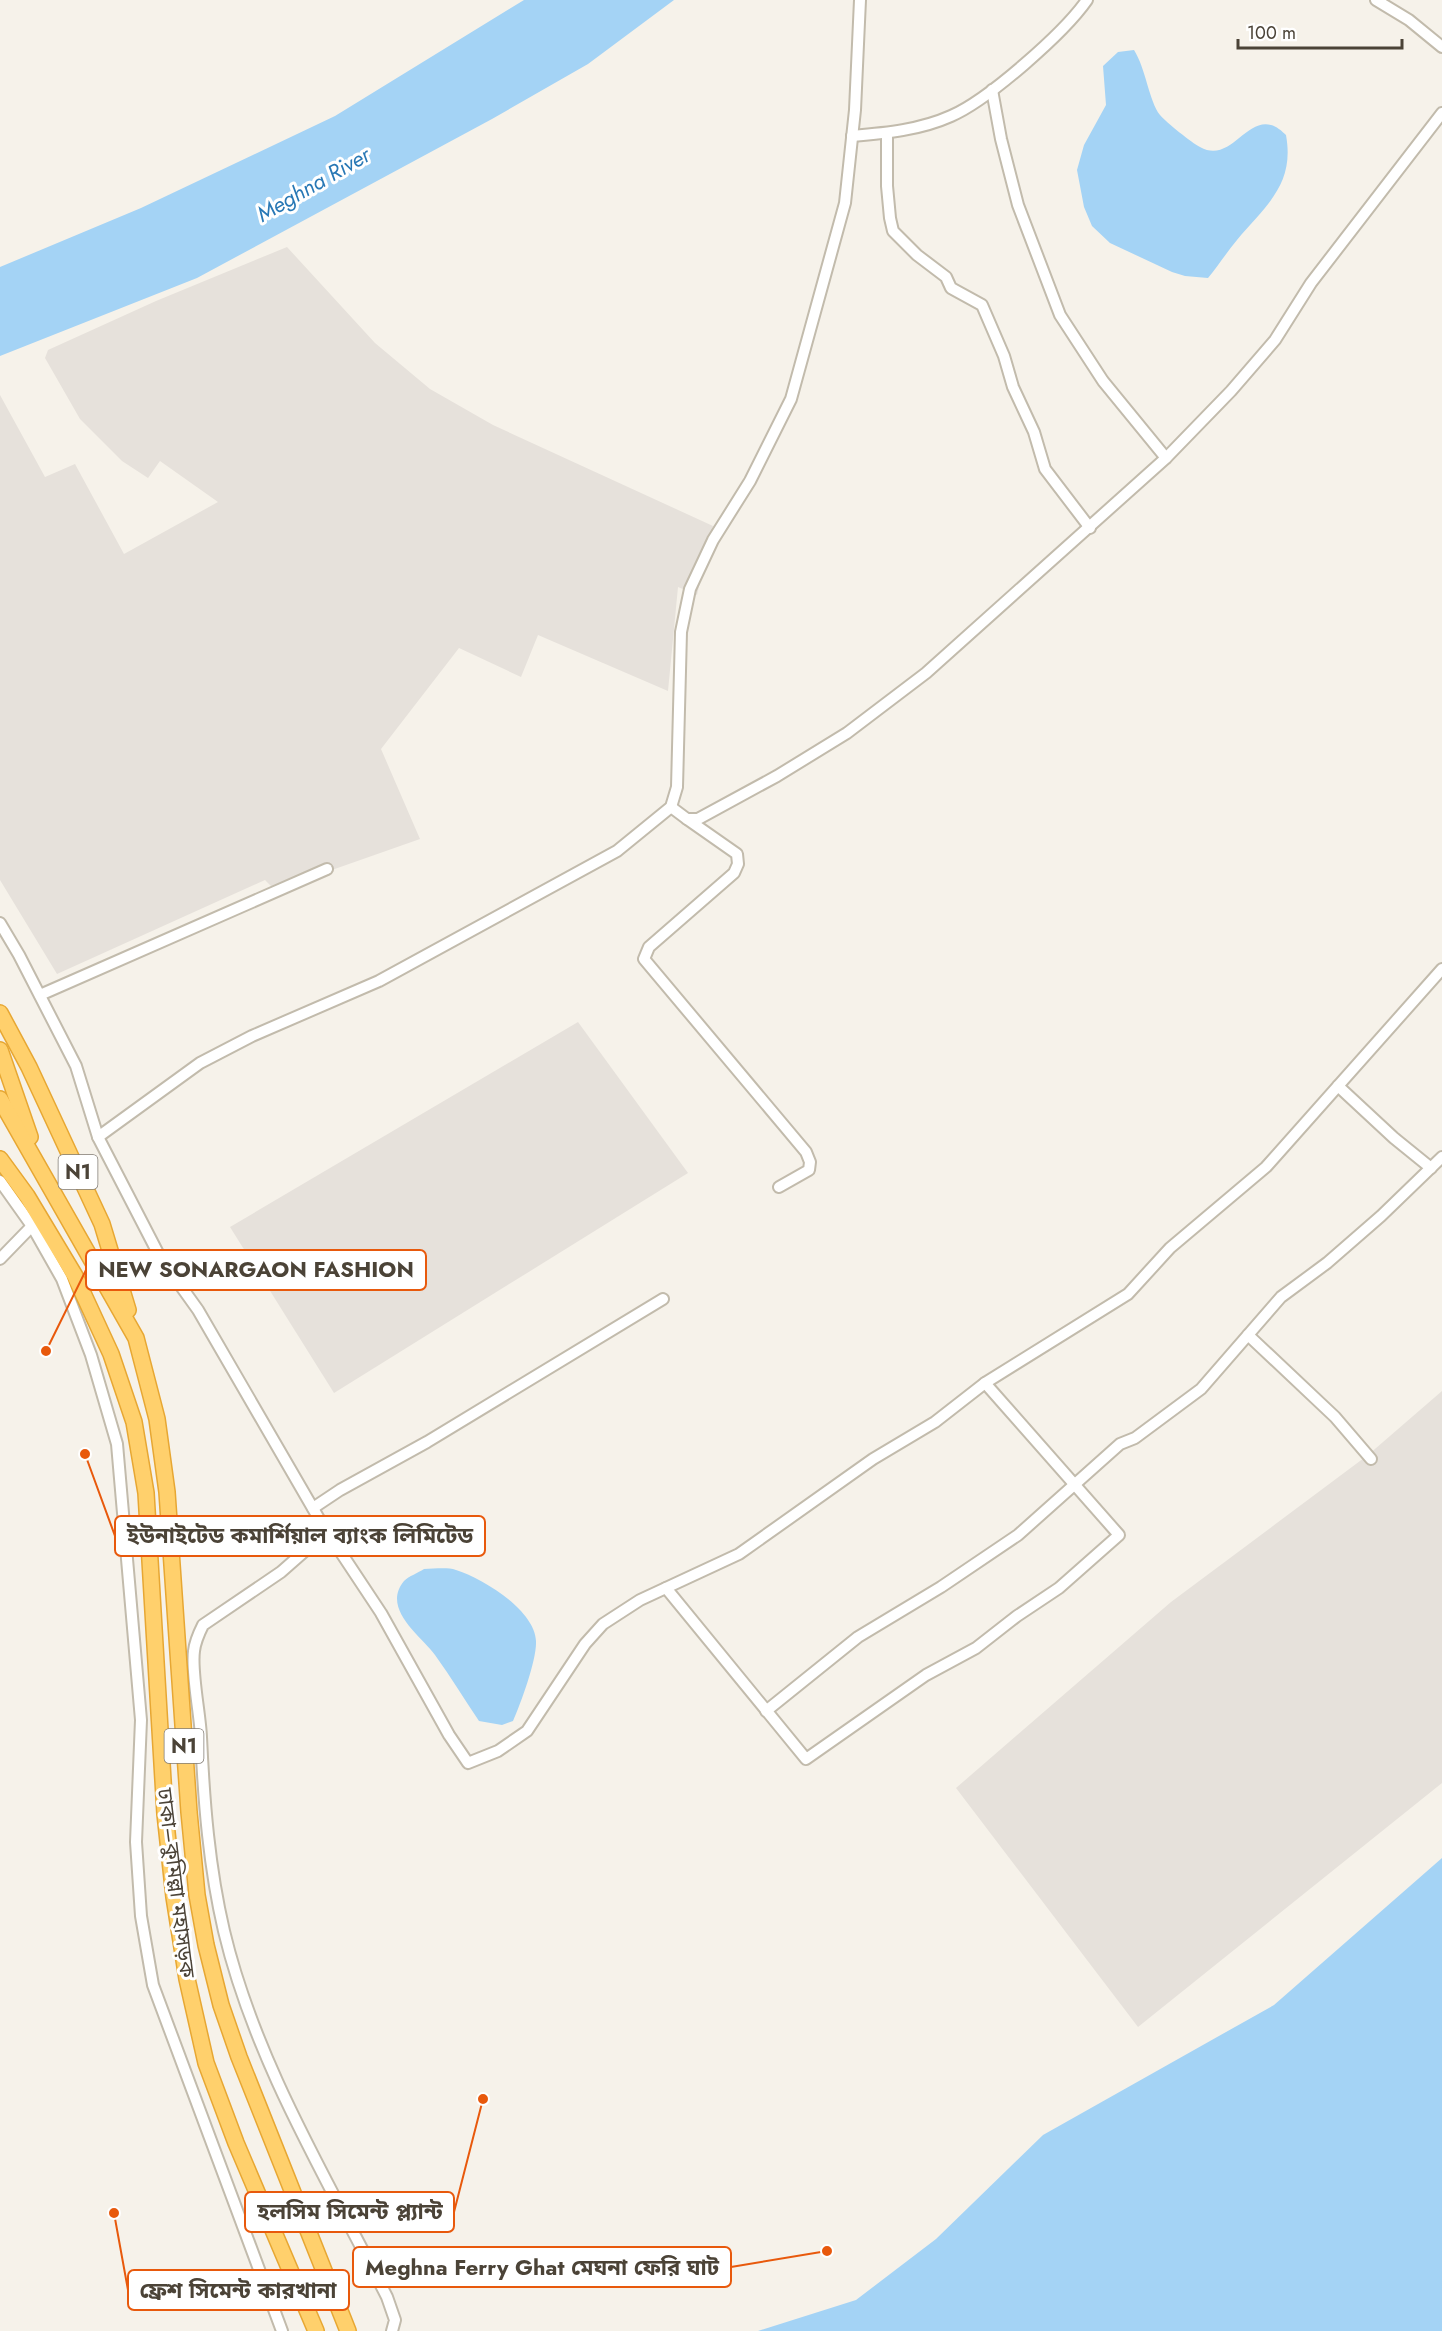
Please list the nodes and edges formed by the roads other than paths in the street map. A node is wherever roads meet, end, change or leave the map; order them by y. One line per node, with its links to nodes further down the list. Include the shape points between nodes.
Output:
1 (860, 0): 8 (street)
2 (1087, 0): 5 (street, via 1042,49)
3 (1376, 0): 4 (street)
4 (1442, 47)
5 (992, 90): 7 (street, via 953,116); 9 (street, via 1000,139 1018,205 1060,315 1103,381)
6 (1442, 113): 9 (street, via 1311,284 1275,340 1232,391)
7 (887, 133): 8 (street); 10 (street, via 887,186 893,231 946,277 951,288 982,306 1034,432 1045,469)
8 (852, 136): 11 (street, via 845,202 791,399 690,589 681,632 677,787)
9 (1166, 458): 10 (street)
10 (1090, 528): 12 (street, via 926,673 847,733 707,815)
11 (671, 807): 12 (street); 25 (street, via 616,851 494,919 379,981 200,1063)
12 (687, 819): 31 (street, via 737,854 738,864 734,873 649,947 644,959 806,1152 809,1170)
13 (327, 869): 16 (street)
14 (0, 923): 16 (street)
15 (1442, 969): 20 (street)
16 (40, 995): 25 (street, via 76,1066)
17 (0, 1013): 36 (highway, ঢাকা–কুমিল্লা মহাসড়ক / N1, via 102,1224)
18 (0, 1050): 28 (highway, ঢাকা–কুমিল্লা মহাসড়ক / N1)
19 (0, 1068): 28 (highway, ঢাকা–কুমিল্লা মহাসড়ক / N1)
20 (1338, 1086): 29 (street); 37 (street, via 1266,1167 1170,1248 1128,1294)
21 (0, 1087): 28 (highway, ঢাকা–কুমিল্লা মহাসড়ক / N1)
22 (0, 1099): 28 (highway, ঢাকা–কুমিল্লা মহাসড়ক / N1)
23 (0, 1110): 28 (highway, ঢাকা–কুমিল্লা মহাসড়ক / N1)
24 (0, 1117): 28 (highway, ঢাকা–কুমিল্লা মহাসড়ক / N1)
25 (98, 1137): 40 (street, via 160,1257 198,1310)
26 (1442, 1157): 29 (street)
27 (0, 1159): 46 (highway, ঢাকা–কুমিল্লা মহাসড়ক / N1, via 75,1276 111,1354 134,1422 146,1493 165,1814 187,1979 206,2063)
28 (40, 1168): 36 (highway, ঢাকা–কুমিল্লা মহাসড়ক / N1)
29 (1431, 1168): 35 (street, via 1327,1263 1281,1296)
30 (0, 1181): 32 (street)
31 (779, 1186)
32 (32, 1226): 33 (street); 45 (street, via 77,1315 117,1444 141,1720 136,1842 140,1905 153,1985)
33 (0, 1259)
34 (663, 1299): 40 (street)
35 (1248, 1335): 38 (street, via 1335,1417); 39 (street, via 1201,1389 1135,1438 1120,1444)
36 (136, 1338): 44 (highway, ঢাকা–কুমিল্লা মহাসড়ক / N1, via 157,1419 167,1492 189,1812 206,1945 238,2057)
37 (985, 1383): 39 (street); 42 (street, via 935,1422 873,1459 739,1554)
38 (1371, 1460)
39 (1076, 1485): 43 (street, via 1018,1535 858,1637); 43 (street, via 1119,1535 1059,1588 976,1648 927,1675 806,1759)
40 (313, 1508): 41 (street)
41 (322, 1524): 42 (street, via 381,1613 468,1764 498,1751 526,1731 603,1624); 47 (street, via 306,1550 281,1572 203,1625 197,1639 194,1653 205,1821 225,1932 246,2002 291,2111 387,2297 395,2320)
42 (666, 1588): 43 (street)
43 (766, 1711)
44 (347, 2329)
45 (282, 2331)
46 (316, 2331)
47 (392, 2331)

